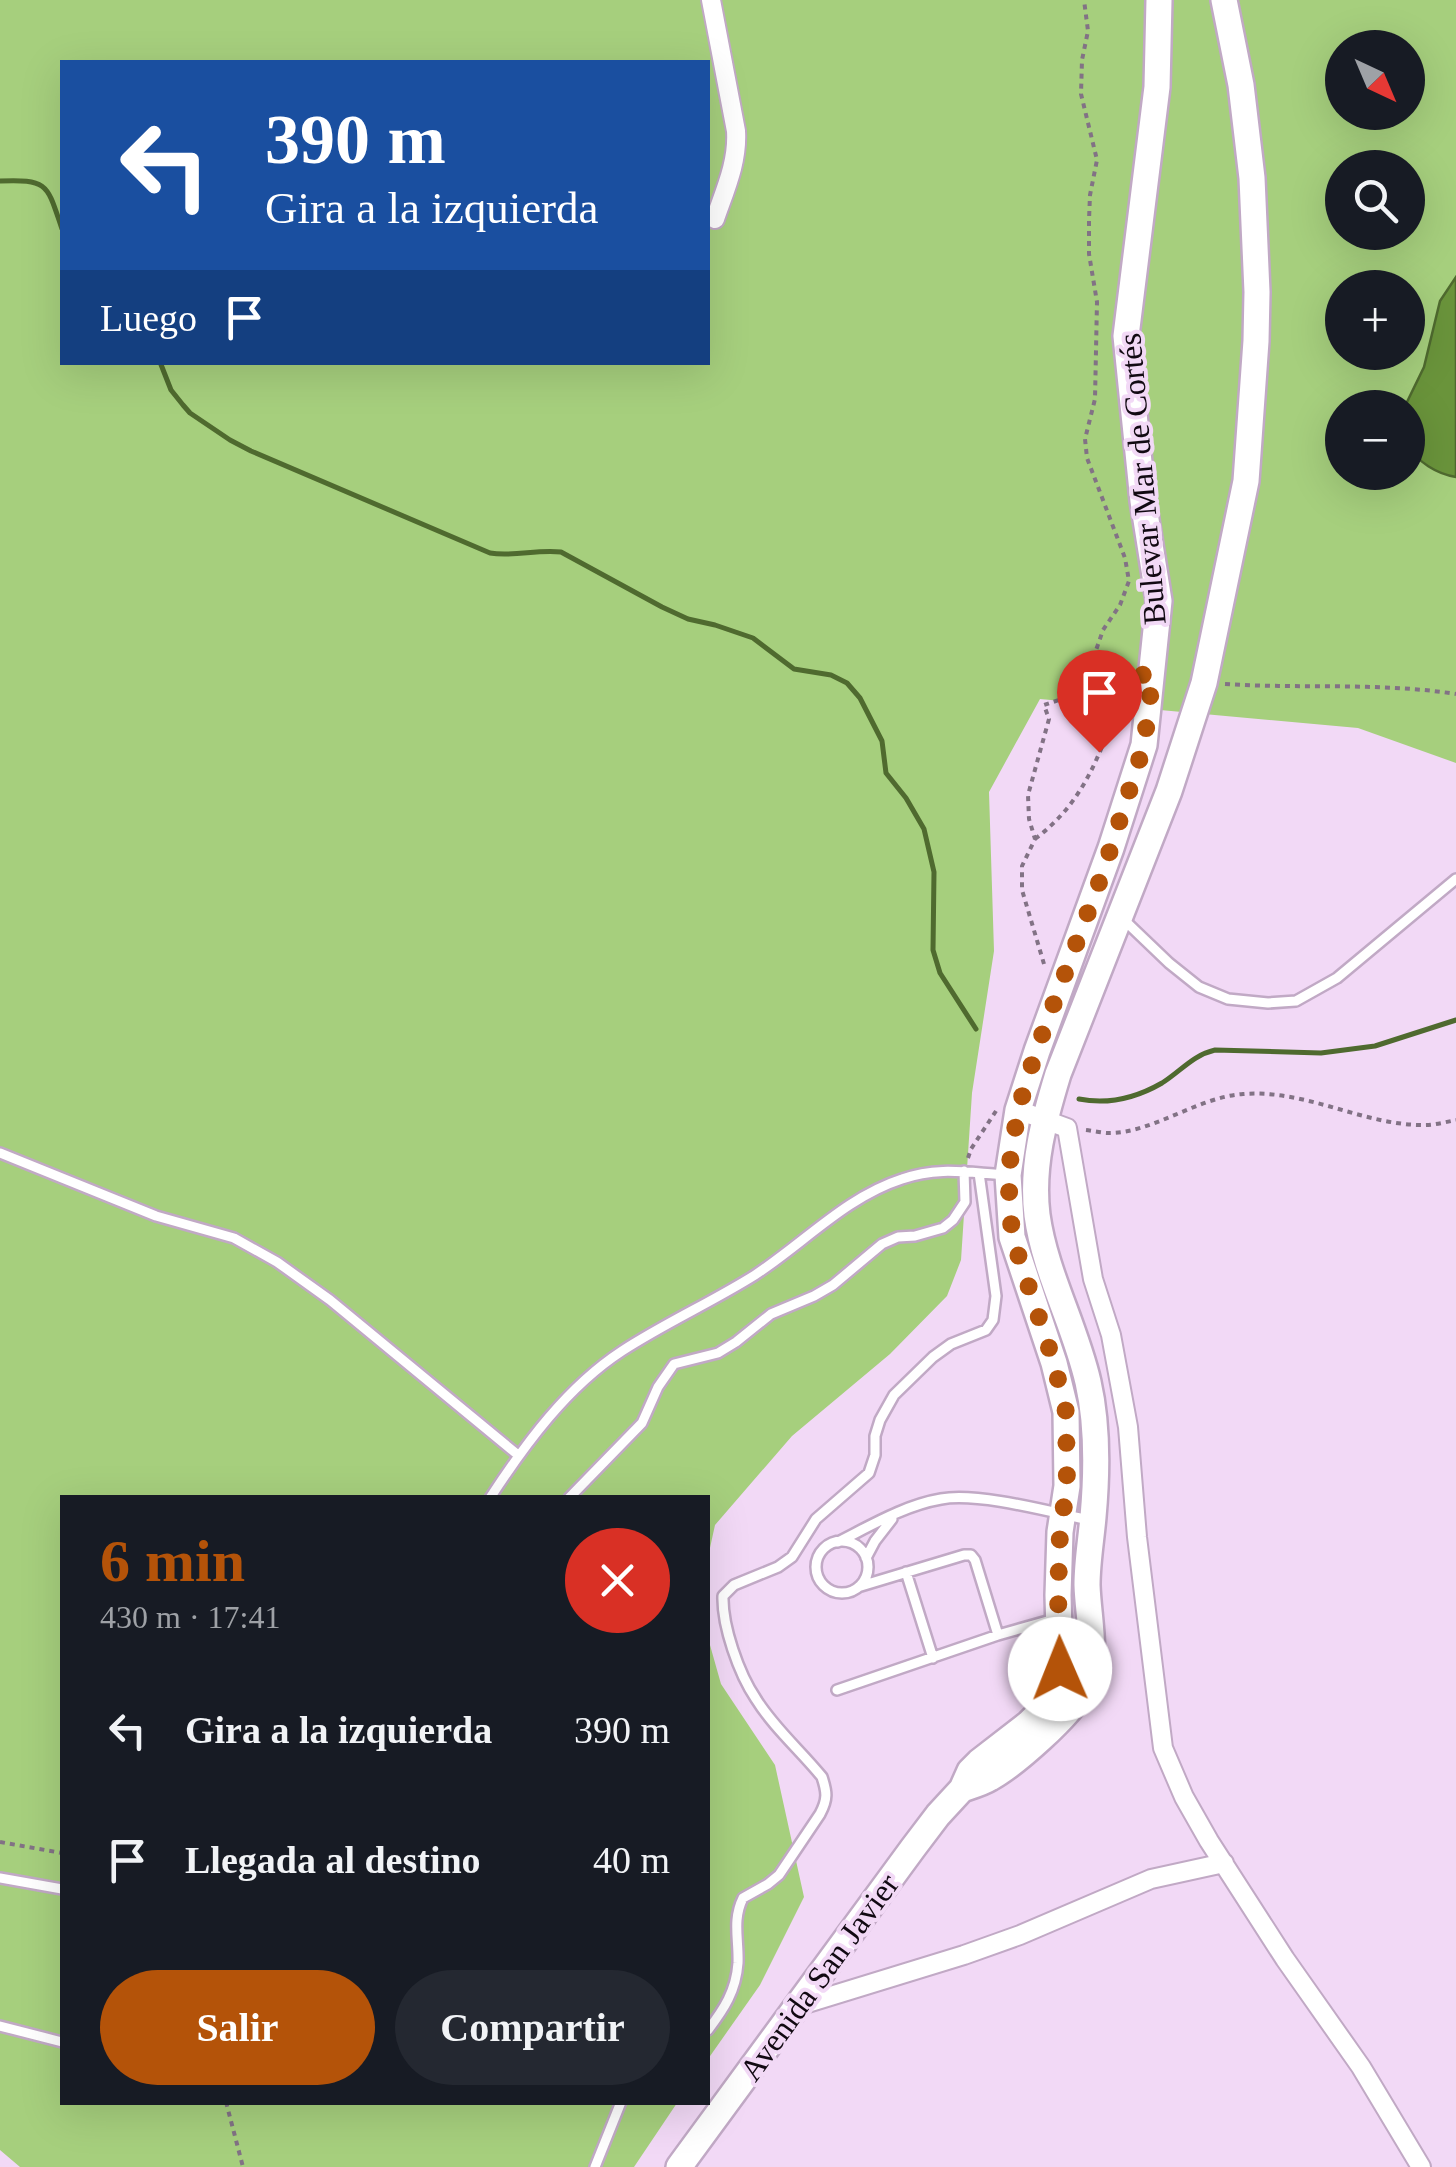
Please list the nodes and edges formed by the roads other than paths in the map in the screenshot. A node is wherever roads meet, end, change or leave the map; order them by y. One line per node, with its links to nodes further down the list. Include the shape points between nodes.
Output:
1 (711, 0): 4 (street, via 737,138)
2 (1159, 0): 6 (street, Bulevar Mar de Cortés, via 1157,87 1126,336 1158,600 1153,674 1144,745)
3 (1224, 0): 7 (street, via 1252,178 1257,292 1246,481 1204,683)
4 (715, 219)
5 (1456, 880): 7 (lane, via 1337,978 1296,1001 1228,1000 1198,987)
6 (1094, 898): 7 (street); 8 (street, Bulevar Mar de Cortés)
7 (1120, 916): 9 (street, via 1058,1074)
8 (1018, 1110): 9 (street); 14 (street, Bulevar Mar de Cortés)
9 (1056, 1124): 13 (street); 30 (street, via 1128,1427 1163,1748)
10 (0, 1153): 15 (lane, via 156,1216 234,1238 277,1262)
11 (964, 1171): 12 (lane); 15 (lane, via 934,1170 866,1194 757,1273 620,1352 574,1390); 17 (lane, via 965,1202 943,1228 882,1244 833,1286 770,1314 718,1353 674,1364 642,1423)
12 (979, 1173): 14 (lane); 35 (lane, via 996,1296 993,1320 934,1356 894,1395 880,1420 870,1473 816,1519 792,1557 723,1596 726,1626 755,1699 828,1792 779,1875 742,1898 735,1918 735,1986)
13 (1035, 1174): 14 (lane); 20 (street, via 1044,1251 1088,1384 1095,1429)
14 (1008, 1175): 18 (street, Bulevar Mar de Cortés, via 1012,1236 1066,1412)
15 (518, 1455): 16 (lane)
16 (492, 1495)
17 (573, 1495)
18 (1063, 1514): 19 (lane, via 942,1498); 20 (lane); 25 (street, Bulevar Mar de Cortés)
19 (894, 1515): 21 (lane); 22 (lane)
20 (1093, 1520): 29 (street, via 1090,1665 1084,1688)
21 (838, 1542): 22 (lane, via 854,1544); 24 (lane, via 819,1556 819,1579 838,1593)
22 (866, 1558): 24 (lane)
23 (906, 1572): 24 (lane); 26 (lane, via 971,1555); 27 (lane)
24 (860, 1586)
25 (1059, 1618): 26 (lane); 29 (street, Bulevar Mar de Cortés)
26 (998, 1635): 27 (lane)
27 (933, 1658): 28 (lane)
28 (836, 1690)
29 (1064, 1697): 33 (street, Avenida San Javier, via 970,1772)
30 (1224, 1863): 33 (street, via 1151,1879 1020,1935); 40 (street)
31 (0, 1878): 32 (lane)
32 (60, 1889)
33 (798, 2006): 39 (street, Avenida San Javier)
34 (0, 2026): 36 (lane)
35 (710, 2027)
36 (60, 2041)
37 (620, 2105): 38 (lane)
38 (595, 2167)
39 (679, 2167)
40 (1420, 2167)

